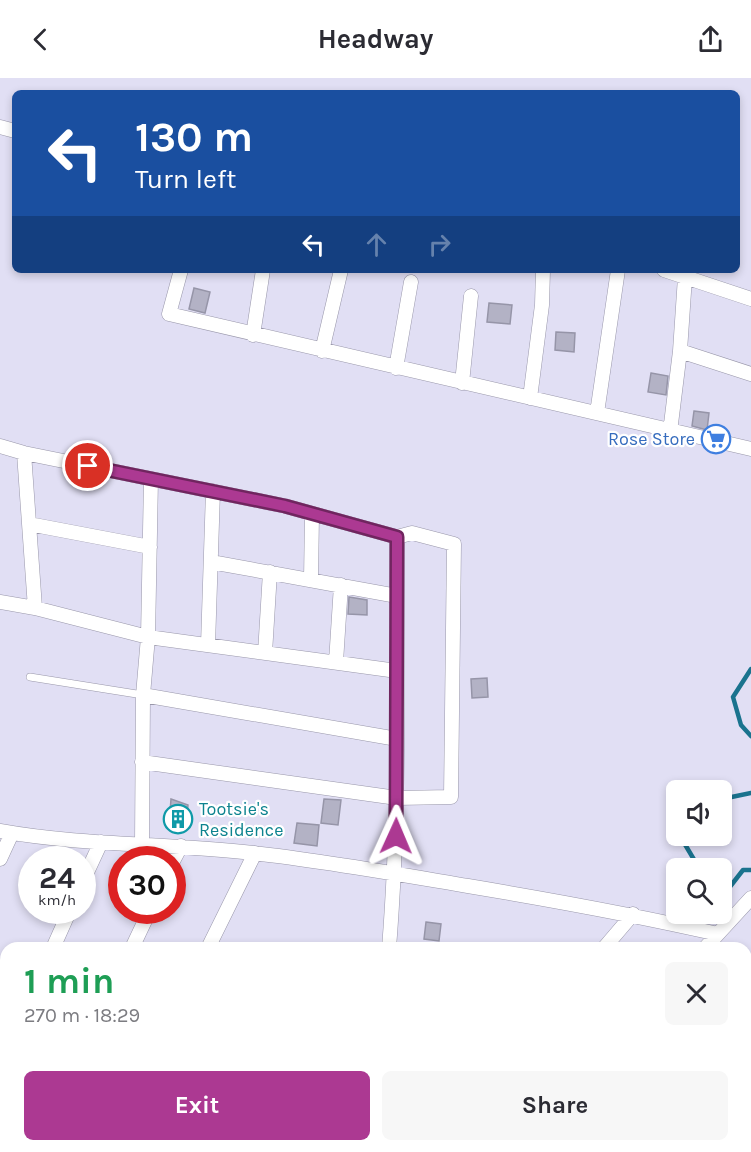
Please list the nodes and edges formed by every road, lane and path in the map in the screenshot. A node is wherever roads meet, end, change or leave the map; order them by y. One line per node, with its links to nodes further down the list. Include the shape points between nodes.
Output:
1 (180, 273): 11 (street, via 169,314)
2 (263, 273): 11 (street)
3 (340, 273): 12 (street)
4 (543, 273): 17 (street)
5 (618, 273): 18 (street)
6 (673, 273): 7 (street)
7 (685, 277): 10 (street); 13 (street)
8 (411, 282): 14 (street)
9 (471, 296): 16 (street)
10 (751, 299)
11 (253, 335): 12 (street)
12 (322, 351): 14 (street)
13 (680, 351): 15 (street); 19 (street)
14 (396, 368): 16 (street)
15 (751, 374)
16 (462, 383): 17 (street)
17 (530, 398): 18 (street)
18 (597, 413): 19 (street)
19 (670, 432): 21 (street)
20 (0, 446): 22 (street)
21 (751, 449)
22 (24, 453): 23 (street); 26 (street)
23 (151, 479): 24 (street); 28 (street)
24 (213, 491): 25 (street); 29 (street)
25 (312, 514): 27 (street); 31 (street)
26 (29, 524): 28 (street); 35 (street)
27 (397, 537): 33 (street); 45 (street, via 412,533 453,544 451,797)
28 (150, 547): 36 (street)
29 (211, 562): 30 (street); 37 (street)
30 (270, 572): 31 (street); 38 (street)
31 (311, 580): 32 (street)
32 (341, 585): 33 (street); 39 (street)
33 (397, 597): 40 (street)
34 (0, 602): 35 (street)
35 (35, 608): 36 (street)
36 (148, 637): 37 (street); 42 (street)
37 (208, 645): 38 (street)
38 (265, 652): 39 (street)
39 (336, 662): 40 (street)
40 (397, 671): 43 (street)
41 (30, 677): 42 (lane)
42 (143, 695): 43 (street); 44 (street)
43 (397, 739): 45 (street)
44 (142, 762): 45 (street); 48 (street)
45 (397, 798): 54 (street)
46 (6, 832): 47 (street); 53 (street)
47 (101, 842): 48 (street); 51 (street)
48 (142, 845): 49 (street)
49 (181, 846)
50 (186, 846): 52 (street)
51 (96, 853)
52 (255, 853): 54 (street); 62 (street)
53 (0, 859)
54 (395, 874): 56 (street); 63 (street)
55 (751, 898): 59 (street)
56 (633, 914): 59 (street); 64 (street)
57 (64, 924): 60 (street)
58 (143, 924): 61 (street)
59 (718, 934): 65 (street)
60 (56, 942)
61 (135, 942)
62 (211, 942)
63 (389, 942)
64 (609, 942)
65 (711, 942)

